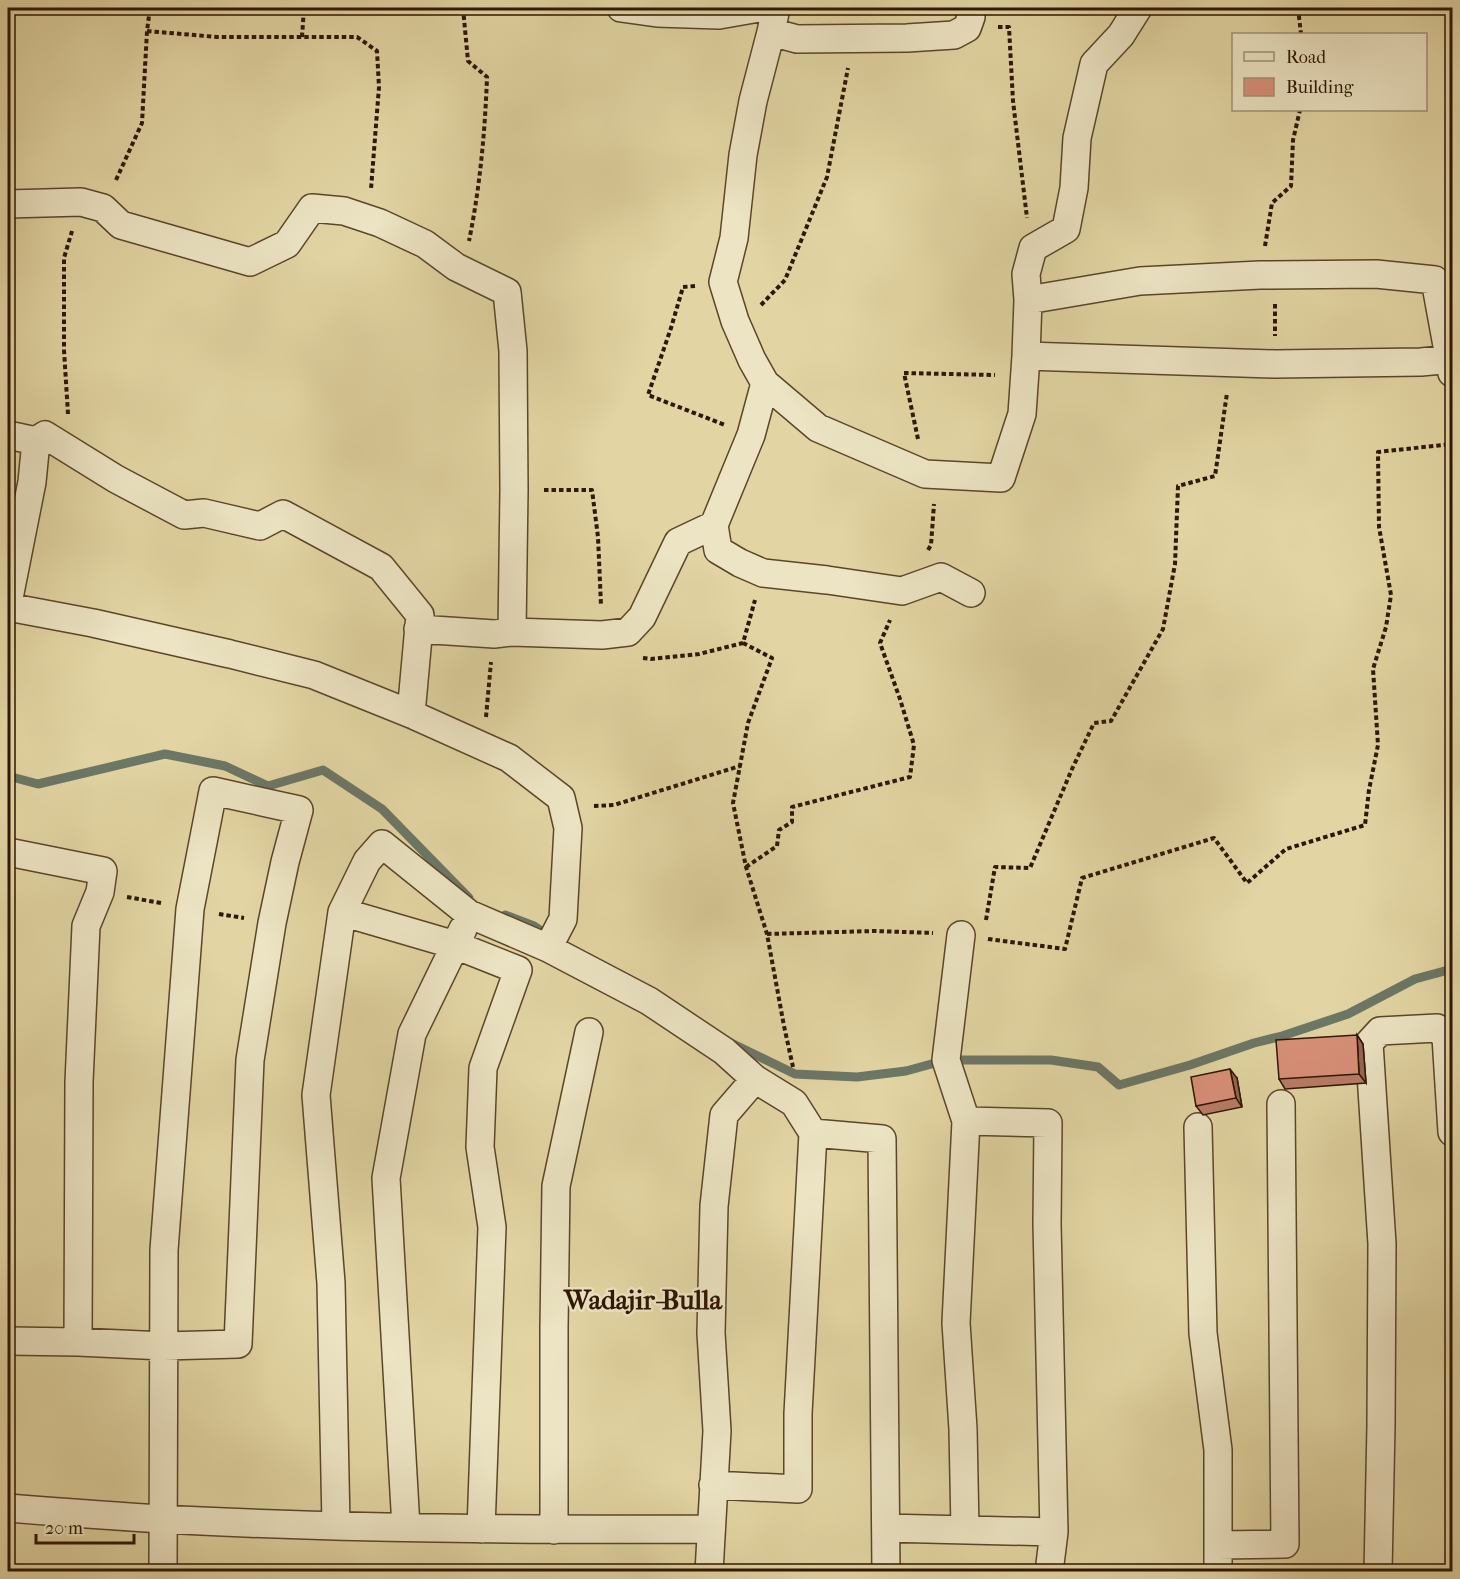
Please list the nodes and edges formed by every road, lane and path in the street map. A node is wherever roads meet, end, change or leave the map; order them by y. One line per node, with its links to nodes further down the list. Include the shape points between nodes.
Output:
1 (150, 8): 10 (path)
2 (304, 8): 12 (path)
3 (463, 8): 19 (path, via 468,62 487,77 485,133)
4 (621, 8): 5 (street, via 720,15)
5 (759, 8)
6 (1138, 8): 18 (street, via 1094,64 1077,138 1074,188 1066,229)
7 (1298, 8): 11 (path)
8 (968, 18): 13 (street, via 954,35); 18 (path, via 1009,27 1013,101)
9 (773, 20): 13 (street, via 797,39); 21 (street, via 742,155 734,238)
10 (147, 31): 12 (path, via 217,37); 16 (path, via 142,123)
11 (1301, 33)
12 (302, 37): 17 (path, via 357,38 376,51 379,87 370,200)
13 (854, 38): 23 (path, via 827,177 785,280 764,303)
14 (1300, 111): 20 (path, via 1293,140 1291,186 1272,203)
15 (8, 204): 16 (street)
16 (92, 205): 17 (street, via 121,225 250,262 287,244 312,208); 33 (path, via 64,258 64,350)
17 (358, 216): 19 (street, via 425,244)
18 (1033, 248): 22 (street, via 1026,274)
19 (463, 271): 34 (street, via 507,292 513,351)
20 (1260, 274): 22 (street, via 1140,281); 26 (path, via 1275,283); 27 (street, via 1376,274 1435,280)
21 (723, 282): 23 (street); 30 (path, via 683,287 648,396)
22 (1028, 300): 24 (street)
23 (735, 321): 28 (street)
24 (1026, 356): 25 (street); 28 (street, via 1022,414 1001,478 925,474 818,428)
25 (1231, 363): 26 (street); 51 (path, via 1215,476 1178,486 1175,564 1163,628 1112,721 1094,723 1030,868 995,867)
26 (1275, 364): 27 (street)
27 (1452, 364)
28 (765, 383): 30 (street)
29 (8, 435): 31 (street)
30 (751, 435): 35 (street)
31 (36, 441): 33 (street, via 45,435); 38 (street)
32 (1452, 444): 51 (path, via 1378,452 1379,527 1391,595 1373,669 1378,745 1365,825 1286,849 1247,883 1214,838 1082,878 1065,949)
33 (71, 450): 39 (street, via 184,515 204,513 260,526 283,514 381,567 420,615)
34 (514, 490): 40 (street); 41 (path, via 592,490)
35 (714, 525): 36 (street, via 718,550); 41 (street, via 678,542 642,617)
36 (763, 573): 37 (street, via 902,591 940,577); 42 (path)
37 (971, 593)
38 (8, 605): 43 (street, via 314,675)
39 (418, 629): 40 (street); 43 (street)
40 (503, 633): 41 (street); 44 (path)
41 (615, 634): 42 (path, via 629,657 651,659 699,654)
42 (743, 643): 45 (path, via 772,658 748,723)
43 (411, 714): 44 (street)
44 (484, 747): 46 (street, via 508,758 561,798)
45 (740, 766): 46 (path, via 614,805); 50 (path, via 733,803 746,867)
46 (563, 808): 53 (street, via 568,828 563,919)
47 (8, 852): 63 (street, via 103,871 100,892 86,926 79,1082)
48 (342, 912): 49 (street, via 368,861 382,844); 52 (street); 68 (street, via 316,1095 331,1283)
49 (470, 914): 52 (street); 53 (street)
50 (767, 934): 51 (path, via 874,931); 56 (path, via 795,1074)
51 (972, 936): 58 (street, via 946,1060)
52 (455, 945): 69 (street, via 412,1034 386,1178); 71 (street, via 518,970 483,1068 480,1147 492,1227)
53 (548, 948): 55 (street, via 649,1001 724,1051)
54 (590, 1032): 74 (street, via 556,1186)
55 (754, 1079): 56 (street); 65 (street, via 723,1115 714,1206 711,1333 717,1431)
56 (794, 1103): 61 (street)
57 (1281, 1104): 76 (street, via 1285,1544)
58 (966, 1121): 73 (street, via 956,1323); 75 (street, via 1048,1123)
59 (1198, 1127): 76 (street, via 1203,1333 1218,1450)
60 (1452, 1132): 82 (street, via 1446,1037 1437,1028 1380,1031 1369,1043 1382,1245)
61 (813, 1133): 65 (street, via 798,1414 798,1489); 70 (street, via 882,1139)
62 (8, 1341): 63 (street)
63 (78, 1342): 64 (street)
64 (164, 1346): 64 (street, via 238,1344 250,1060 272,923 299,810 213,790 190,909 164,1250); 67 (street)
65 (713, 1485): 72 (street)
66 (8, 1508): 67 (street)
67 (163, 1519): 68 (street); 77 (street)
68 (336, 1525): 69 (street)
69 (406, 1527): 71 (street)
70 (886, 1528): 73 (street); 79 (street)
71 (481, 1529): 74 (street)
72 (711, 1529): 74 (street); 78 (street)
73 (964, 1529): 75 (street)
74 (554, 1530)
75 (1054, 1532): 80 (street)
76 (1218, 1545): 81 (street)
77 (163, 1572)
78 (709, 1572)
79 (886, 1572)
80 (1049, 1572)
81 (1218, 1572)
82 (1378, 1572)

